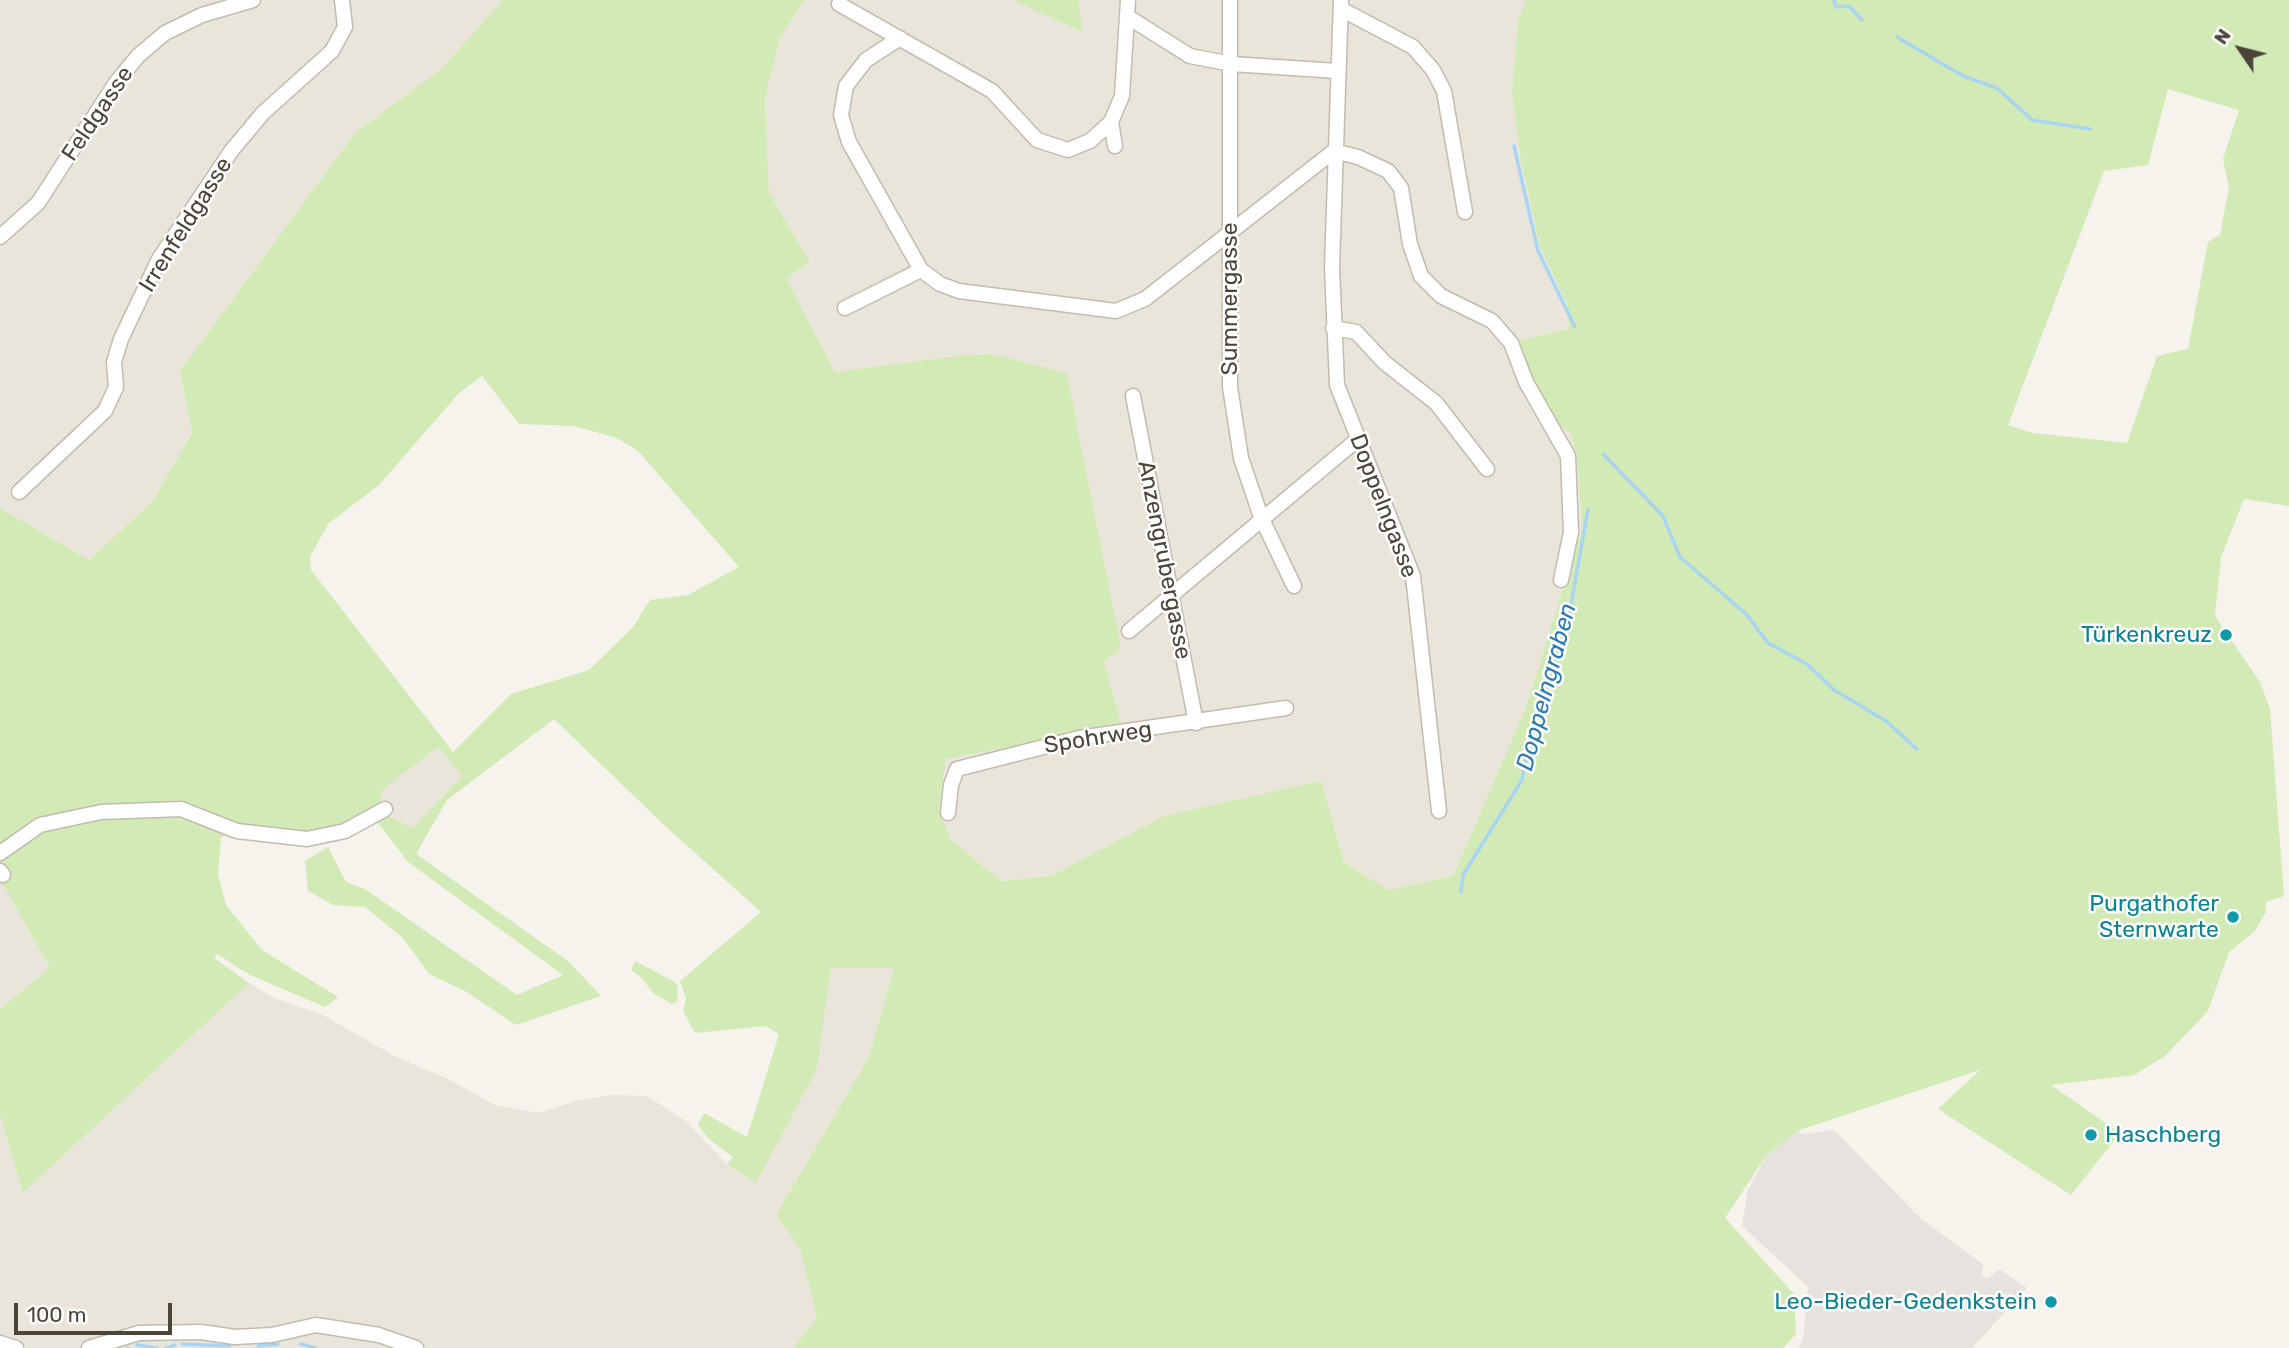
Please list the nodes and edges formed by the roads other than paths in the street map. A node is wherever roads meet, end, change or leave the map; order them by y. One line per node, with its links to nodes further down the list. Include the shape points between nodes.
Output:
1 (253, 0): 16 (street, Feldgasse, via 202,15 165,33 138,56 38,202)
2 (342, 0): 23 (street, Irrenfeldgasse, via 345,27 332,51 263,113 232,149 159,259 121,339 114,362 116,387 105,411)
3 (1128, 0): 7 (street)
4 (1230, 0): 9 (street, Summergasse)
5 (839, 4): 8 (street)
6 (1341, 5): 10 (street, Doppelngasse); 14 (street, Doppelngasse, via 1413,47 1433,69 1444,91)
7 (1128, 17): 9 (street, via 1190,56); 11 (street, via 1122,96)
8 (900, 38): 11 (street, via 992,91 1037,139 1068,150 1090,141); 17 (street, via 866,60 846,86 841,115 849,142)
9 (1231, 64): 10 (street); 15 (street, Summergasse)
10 (1337, 71): 13 (street, Doppelngasse)
11 (1111, 122): 12 (street)
12 (1115, 146)
13 (1334, 151): 15 (street); 19 (street, Doppelngasse); 25 (street, via 1388,172 1401,188 1410,244 1422,276 1441,296 1492,321 1511,343 1526,382 1568,456 1570,532)
14 (1465, 212)
15 (1230, 231): 17 (street, via 1145,299 1116,311 959,291); 24 (street, Summergasse, via 1230,387 1241,458)
16 (0, 237)
17 (922, 270): 18 (street)
18 (845, 308)
19 (1333, 328): 21 (street, Doppelngasse, via 1337,385); 22 (street, via 1356,332 1385,363 1436,403)
20 (1133, 396): 27 (street, Anzengrubergasse)
21 (1358, 439): 24 (street); 33 (street, Doppelngasse, via 1413,576)
22 (1487, 469)
23 (19, 492)
24 (1262, 517): 26 (street, Summergasse); 27 (street)
25 (1561, 580)
26 (1294, 586)
27 (1171, 594): 28 (street); 30 (street, Anzengrubergasse)
28 (1129, 631)
29 (1286, 708): 30 (street, Spohrweg)
30 (1196, 723): 34 (street, Spohrweg, via 1079,738 957,769)
31 (385, 809): 32 (street, via 345,831 307,839 237,831 181,809)
32 (146, 811): 35 (street); 36 (street, via 101,813 40,825)
33 (1438, 811)
34 (948, 813)
35 (161, 824)
36 (0, 853)
37 (0, 1343): 38 (street)
38 (16, 1348)
39 (89, 1348): 40 (street, via 139,1333 201,1332 235,1337 316,1325 379,1335)
40 (416, 1348)

